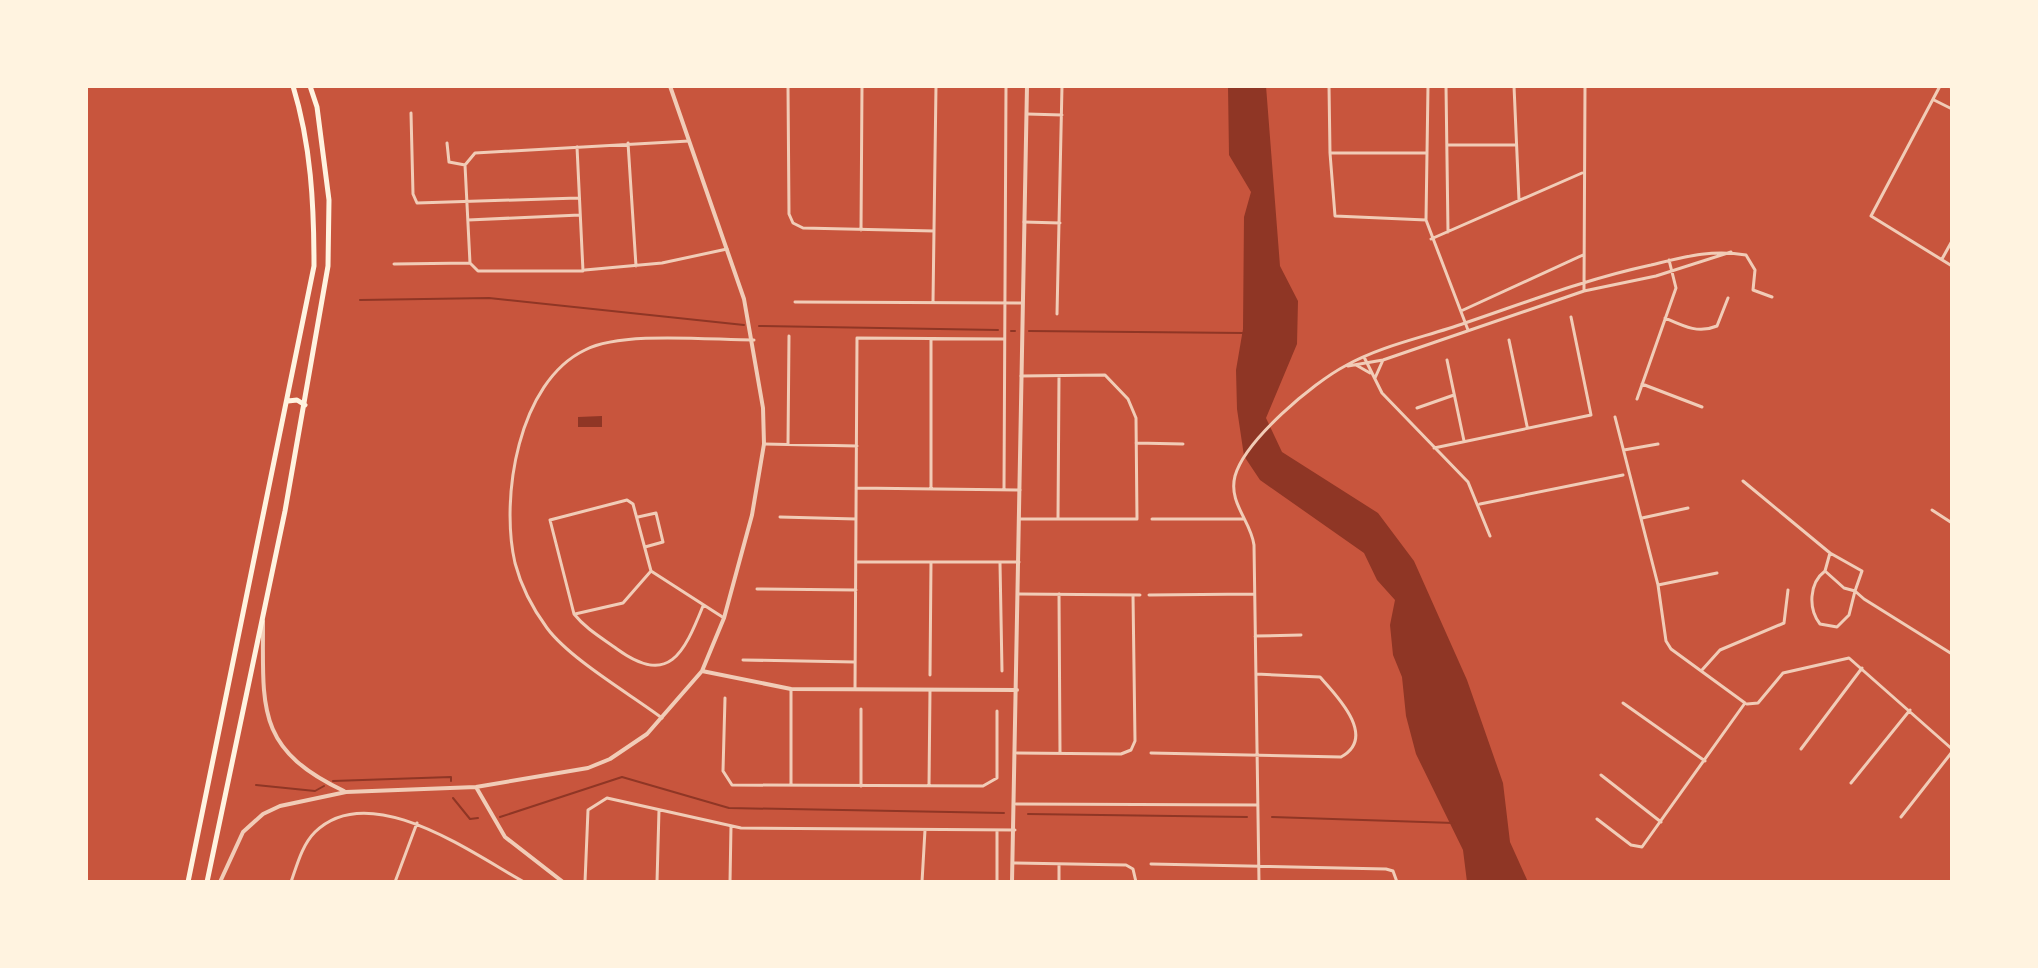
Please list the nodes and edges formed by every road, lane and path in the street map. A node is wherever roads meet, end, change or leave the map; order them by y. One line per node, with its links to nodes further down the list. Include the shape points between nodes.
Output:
1 (293, 86): 86 (main road, via 303,117 314,196 314,266)
2 (310, 86): 87 (main road, via 329,200 328,266)
3 (670, 86): 21 (street)
4 (788, 86): 39 (street, via 793,223)
5 (862, 86): 39 (street)
6 (936, 86): 40 (street)
7 (1006, 86): 61 (street)
8 (1027, 86): 19 (street)
9 (1062, 86): 20 (street)
10 (1332, 86): 27 (street)
11 (1428, 86): 28 (street)
12 (1446, 86): 24 (street)
13 (1514, 86): 25 (street)
14 (1585, 86): 30 (street)
15 (1940, 86): 16 (street)
16 (1934, 99): 17 (street); 48 (street, via 1872,212 1875,220)
17 (1952, 109)
18 (411, 113): 33 (street, via 417,203)
19 (1027, 114): 20 (street); 37 (street)
20 (1062, 115): 38 (street)
21 (690, 141): 23 (street); 44 (street)
22 (447, 143): 29 (street, via 449,162)
23 (628, 143): 26 (street); 51 (street)
24 (1447, 145): 25 (street); 41 (street)
25 (1515, 145): 32 (street)
26 (577, 147): 29 (street, via 475,153); 31 (street)
27 (1330, 153): 28 (street); 36 (street, via 1335,216)
28 (1427, 153): 36 (street)
29 (465, 165): 33 (street)
30 (1583, 173): 32 (street); 46 (street)
31 (580, 198): 33 (street); 34 (street)
32 (1519, 200): 41 (street)
33 (467, 203): 35 (street)
34 (581, 215): 35 (street); 53 (street)
35 (468, 220): 49 (street)
36 (1426, 220): 42 (street)
37 (1024, 222): 38 (street); 62 (street)
38 (1060, 223): 64 (street)
39 (861, 230): 40 (street)
40 (934, 231): 60 (street)
41 (1448, 232): 42 (street)
42 (1431, 239): 63 (street)
43 (1952, 241): 48 (street)
44 (727, 249): 51 (street); 72 (street)
45 (1731, 252): 47 (street); 54 (street); 57 (street, via 1746,255 1755,270 1753,290)
46 (1583, 255): 55 (street); 63 (street)
47 (1669, 260): 54 (street); 55 (street)
48 (1942, 260): 52 (street)
49 (470, 263): 50 (street); 53 (street, via 478,271)
50 (394, 264)
51 (636, 266): 53 (street)
52 (1952, 266)
53 (583, 271)
54 (1673, 271): 56 (street); 66 (street, via 1676,288)
55 (1584, 280): 56 (street); 67 (street)
56 (1584, 291): 68 (street)
57 (1772, 297)
58 (1728, 298): 66 (street, via 1717,326 1706,330)
59 (795, 302): 60 (street)
60 (933, 302): 61 (street)
61 (1005, 303): 62 (street); 71 (street)
62 (1022, 303): 80 (street)
63 (1461, 311): 67 (street)
64 (1057, 314)
65 (1571, 317): 91 (street, via 1591,415)
66 (1665, 318): 83 (street)
67 (1465, 323): 68 (street); 74 (street)
68 (1469, 332): 75 (street)
69 (789, 336): 95 (street)
70 (931, 339): 71 (street); 98 (street, via 857,338); 104 (street)
71 (1004, 339): 105 (street)
72 (754, 340): 94 (street); 165 (street, via 621,341 583,350 551,378 537,399 514,467 510,519 524,590 548,630)
73 (1509, 340): 91 (street)
74 (1364, 357): 77 (street); 79 (street)
75 (1383, 360): 77 (street); 82 (street)
76 (1447, 360): 84 (street)
77 (1368, 364): 78 (street); 82 (street)
78 (1356, 365): 79 (street); 82 (street)
79 (1344, 366): 117 (street, via 1291,405 1239,467 1234,487)
80 (1021, 376): 81 (street); 106 (street)
81 (1059, 376): 93 (street, via 1105,375 1133,408); 115 (street)
82 (1373, 377): 99 (street)
83 (1642, 384): 85 (street); 88 (street)
84 (1454, 395): 89 (street); 92 (street)
85 (1637, 399)
86 (288, 401): 87 (main road); 196 (main road)
87 (305, 405): 141 (main road)
88 (1702, 407)
89 (1417, 408)
90 (1615, 417): 100 (street)
91 (1527, 428): 92 (street)
92 (1464, 441): 99 (street)
93 (1136, 443): 96 (street); 115 (street, via 1137,519)
94 (764, 444): 95 (street); 143 (street, via 752,515)
95 (788, 444): 98 (street)
96 (1183, 444)
97 (1658, 444): 100 (street)
98 (857, 446): 103 (street)
99 (1434, 448): 107 (street, via 1468,482)
100 (1624, 450): 112 (street)
101 (1623, 475): 107 (street)
102 (1743, 481): 121 (street)
103 (856, 488): 104 (street); 113 (street)
104 (931, 489): 105 (street)
105 (1004, 489): 106 (street)
106 (1020, 490): 114 (street)
107 (1480, 504): 119 (street)
108 (1688, 508): 112 (street)
109 (1932, 510): 118 (street)
110 (780, 517): 113 (street)
111 (637, 518): 120 (street); 120 (street, via 656,513 663,542); 142 (street, via 627,500 550,520)
112 (1642, 518): 129 (street)
113 (856, 519): 122 (street)
114 (1019, 519): 115 (street); 125 (street)
115 (1058, 519)
116 (1152, 519): 117 (street)
117 (1244, 519): 136 (street, via 1253,539)
118 (1952, 523)
119 (1490, 536)
120 (645, 547): 126 (street)
121 (1830, 553): 127 (street); 133 (street, via 1862,571)
122 (856, 562): 123 (street); 131 (street)
123 (931, 562): 124 (street); 154 (street)
124 (1000, 562): 125 (street); 152 (street)
125 (1019, 562): 134 (street)
126 (651, 571): 140 (street); 142 (street, via 623,603)
127 (1825, 571): 133 (street); 133 (street, via 1811,589 1820,624 1843,623)
128 (1717, 573): 129 (street)
129 (1658, 585): 150 (street, via 1666,641)
130 (757, 589): 131 (street)
131 (856, 590): 148 (street)
132 (1788, 590): 150 (street, via 1784,623 1720,650)
133 (1855, 591): 146 (street)
134 (1019, 594): 135 (street); 158 (street)
135 (1059, 594): 137 (street); 169 (street)
136 (1255, 594): 139 (street); 145 (street)
137 (1133, 595): 138 (street); 169 (street, via 1131,750)
138 (1140, 595)
139 (1149, 595)
140 (703, 606): 142 (street, via 674,660 657,667 634,661); 143 (street)
141 (263, 609): 179 (street, via 264,704 270,726 285,752); 197 (main road)
142 (574, 614)
143 (724, 618): 151 (street)
144 (1301, 635): 145 (street)
145 (1255, 636): 153 (street)
146 (1952, 654)
147 (743, 660): 148 (street)
148 (855, 662): 156 (street)
149 (1862, 668): 161 (street, via 1849,658 1783,673 1758,703); 163 (street); 166 (street)
150 (1702, 670): 161 (street)
151 (702, 671): 155 (street); 165 (street)
152 (1002, 671)
153 (1256, 674): 171 (street); 171 (street, via 1320,677 1354,718 1354,742 1341,757)
154 (930, 675)
155 (791, 689): 156 (street); 175 (street)
156 (855, 689): 157 (street)
157 (930, 690): 158 (street); 177 (street)
158 (1017, 690): 168 (street)
159 (725, 698): 175 (street, via 723,771 732,785)
160 (1623, 703): 172 (street)
161 (1745, 703): 172 (street)
162 (861, 709): 176 (street)
163 (1910, 710): 167 (street); 174 (street)
164 (997, 711): 177 (street, via 997,778 983,786)
165 (662, 718): 178 (street, via 630,747 588,768)
166 (1801, 749)
167 (1952, 750): 183 (street)
168 (1017, 753): 169 (street); 180 (street)
169 (1060, 753)
170 (1151, 753): 171 (street)
171 (1257, 755): 181 (street)
172 (1705, 761): 185 (street)
173 (1601, 775): 185 (street)
174 (1851, 783)
175 (791, 785): 176 (street)
176 (861, 786): 177 (street)
177 (929, 786)
178 (476, 787): 179 (street); 203 (street, via 505,837)
179 (346, 792): 198 (street, via 263,814 243,832)
180 (1016, 804): 181 (street); 190 (street)
181 (1258, 805): 194 (street)
182 (659, 808): 187 (street); 204 (street, via 615,797 591,805); 205 (street)
183 (1901, 817)
184 (1597, 819): 185 (street, via 1631,845 1642,847)
185 (1661, 822)
186 (417, 823): 195 (street); 199 (street, via 370,815 323,826 304,847); 200 (street)
187 (731, 826): 188 (street); 206 (street)
188 (925, 829): 189 (street); 207 (street)
189 (997, 830): 190 (street); 208 (street)
190 (1015, 830): 191 (street)
191 (1014, 863): 192 (street); 209 (street)
192 (1059, 864): 210 (street); 211 (street, via 1126,865 1133,869)
193 (1151, 864): 194 (street)
194 (1258, 866): 212 (street); 213 (street, via 1393,871)
195 (512, 875): 201 (street); 202 (street)
196 (188, 882)
197 (207, 882)
198 (220, 882)
199 (291, 882)
200 (395, 882)
201 (507, 882)
202 (524, 882)
203 (563, 882)
204 (585, 882)
205 (657, 882)
206 (730, 882)
207 (922, 882)
208 (997, 882)
209 (1012, 882)
210 (1059, 882)
211 (1136, 882)
212 (1259, 882)
213 (1397, 882)

